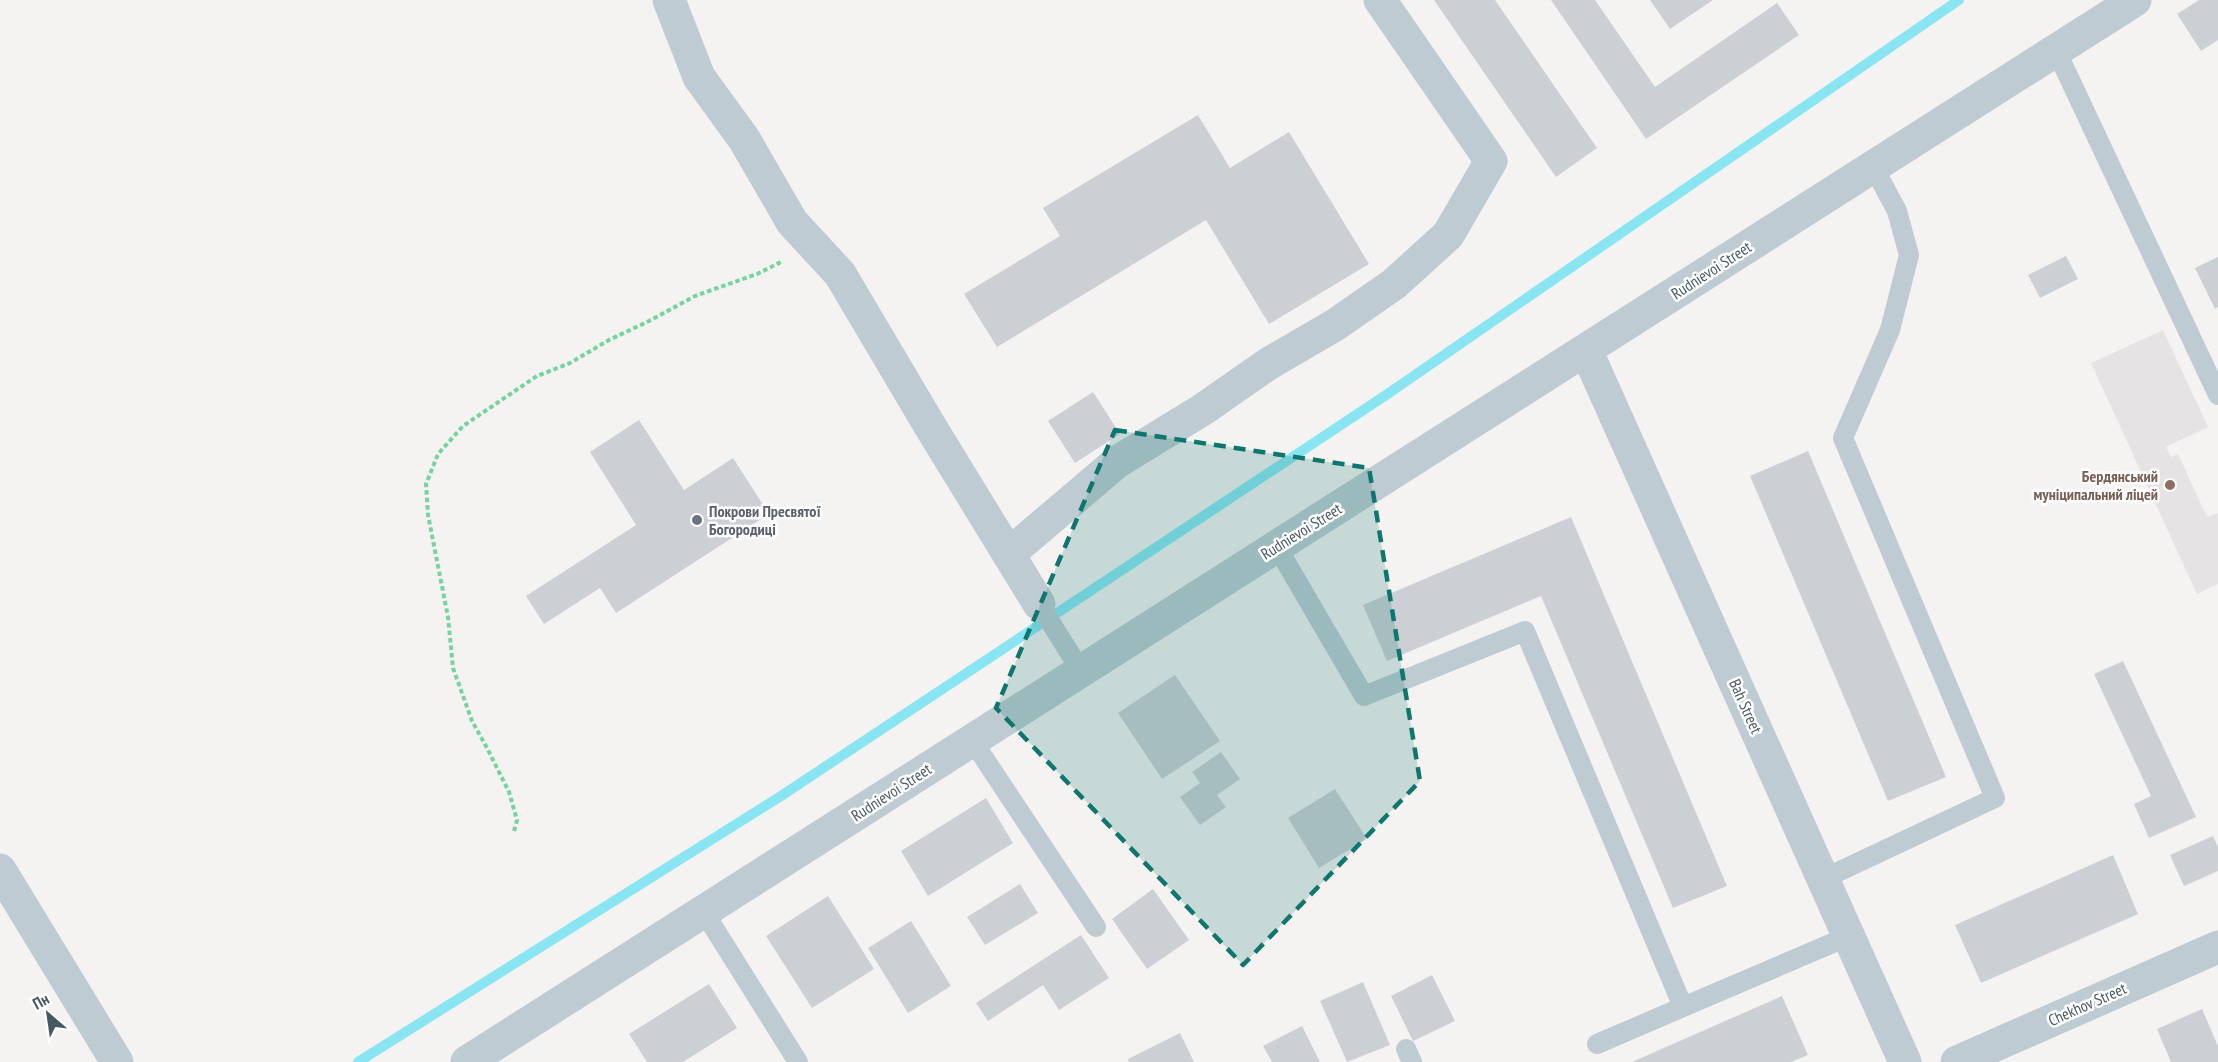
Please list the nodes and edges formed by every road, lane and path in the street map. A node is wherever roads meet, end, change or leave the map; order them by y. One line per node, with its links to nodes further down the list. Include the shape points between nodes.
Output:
1 (669, 0): 6 (street, via 699,78 744,139 792,222)
2 (1380, 0): 10 (street, via 1491,161 1448,236 1394,284 1335,325 1117,462)
3 (2135, 0): 4 (street, Rudnievoi Street)
4 (2056, 50): 5 (street, Rudnievoi Street); 8 (lane)
5 (1873, 166): 7 (street, Rudnievoi Street); 16 (lane, via 1897,211 1909,255 1890,330 1843,438 1995,798)
6 (814, 246): 10 (street, via 840,274); 14 (path, via 757,274 695,296 570,363 537,376 463,426 438,454 426,484 428,515 448,617 453,668 472,721 509,792 517,820)
7 (1586, 350): 9 (street, Rudnievoi Street); 16 (street, Bah Street)
8 (2218, 395)
9 (1277, 547): 12 (street, Rudnievoi Street); 21 (lane, via 1364,696 1525,631)
10 (1009, 554): 11 (street)
11 (1039, 604): 12 (lane)
12 (1081, 671): 13 (street, Rudnievoi Street)
13 (972, 740): 17 (street, Rudnievoi Street); 18 (lane)
14 (514, 831)
15 (0, 870): 23 (street)
16 (1823, 879): 19 (street, Bah Street)
17 (704, 912): 24 (street, Rudnievoi Street); 25 (lane)
18 (1096, 927)
19 (1849, 936): 21 (lane); 26 (street, Bah Street)
20 (2218, 947): 27 (street, Chekhov Street)
21 (1683, 1007): 22 (lane)
22 (1597, 1044)
23 (117, 1062)
24 (468, 1062)
25 (798, 1062)
26 (1905, 1062)
27 (1957, 1062)

